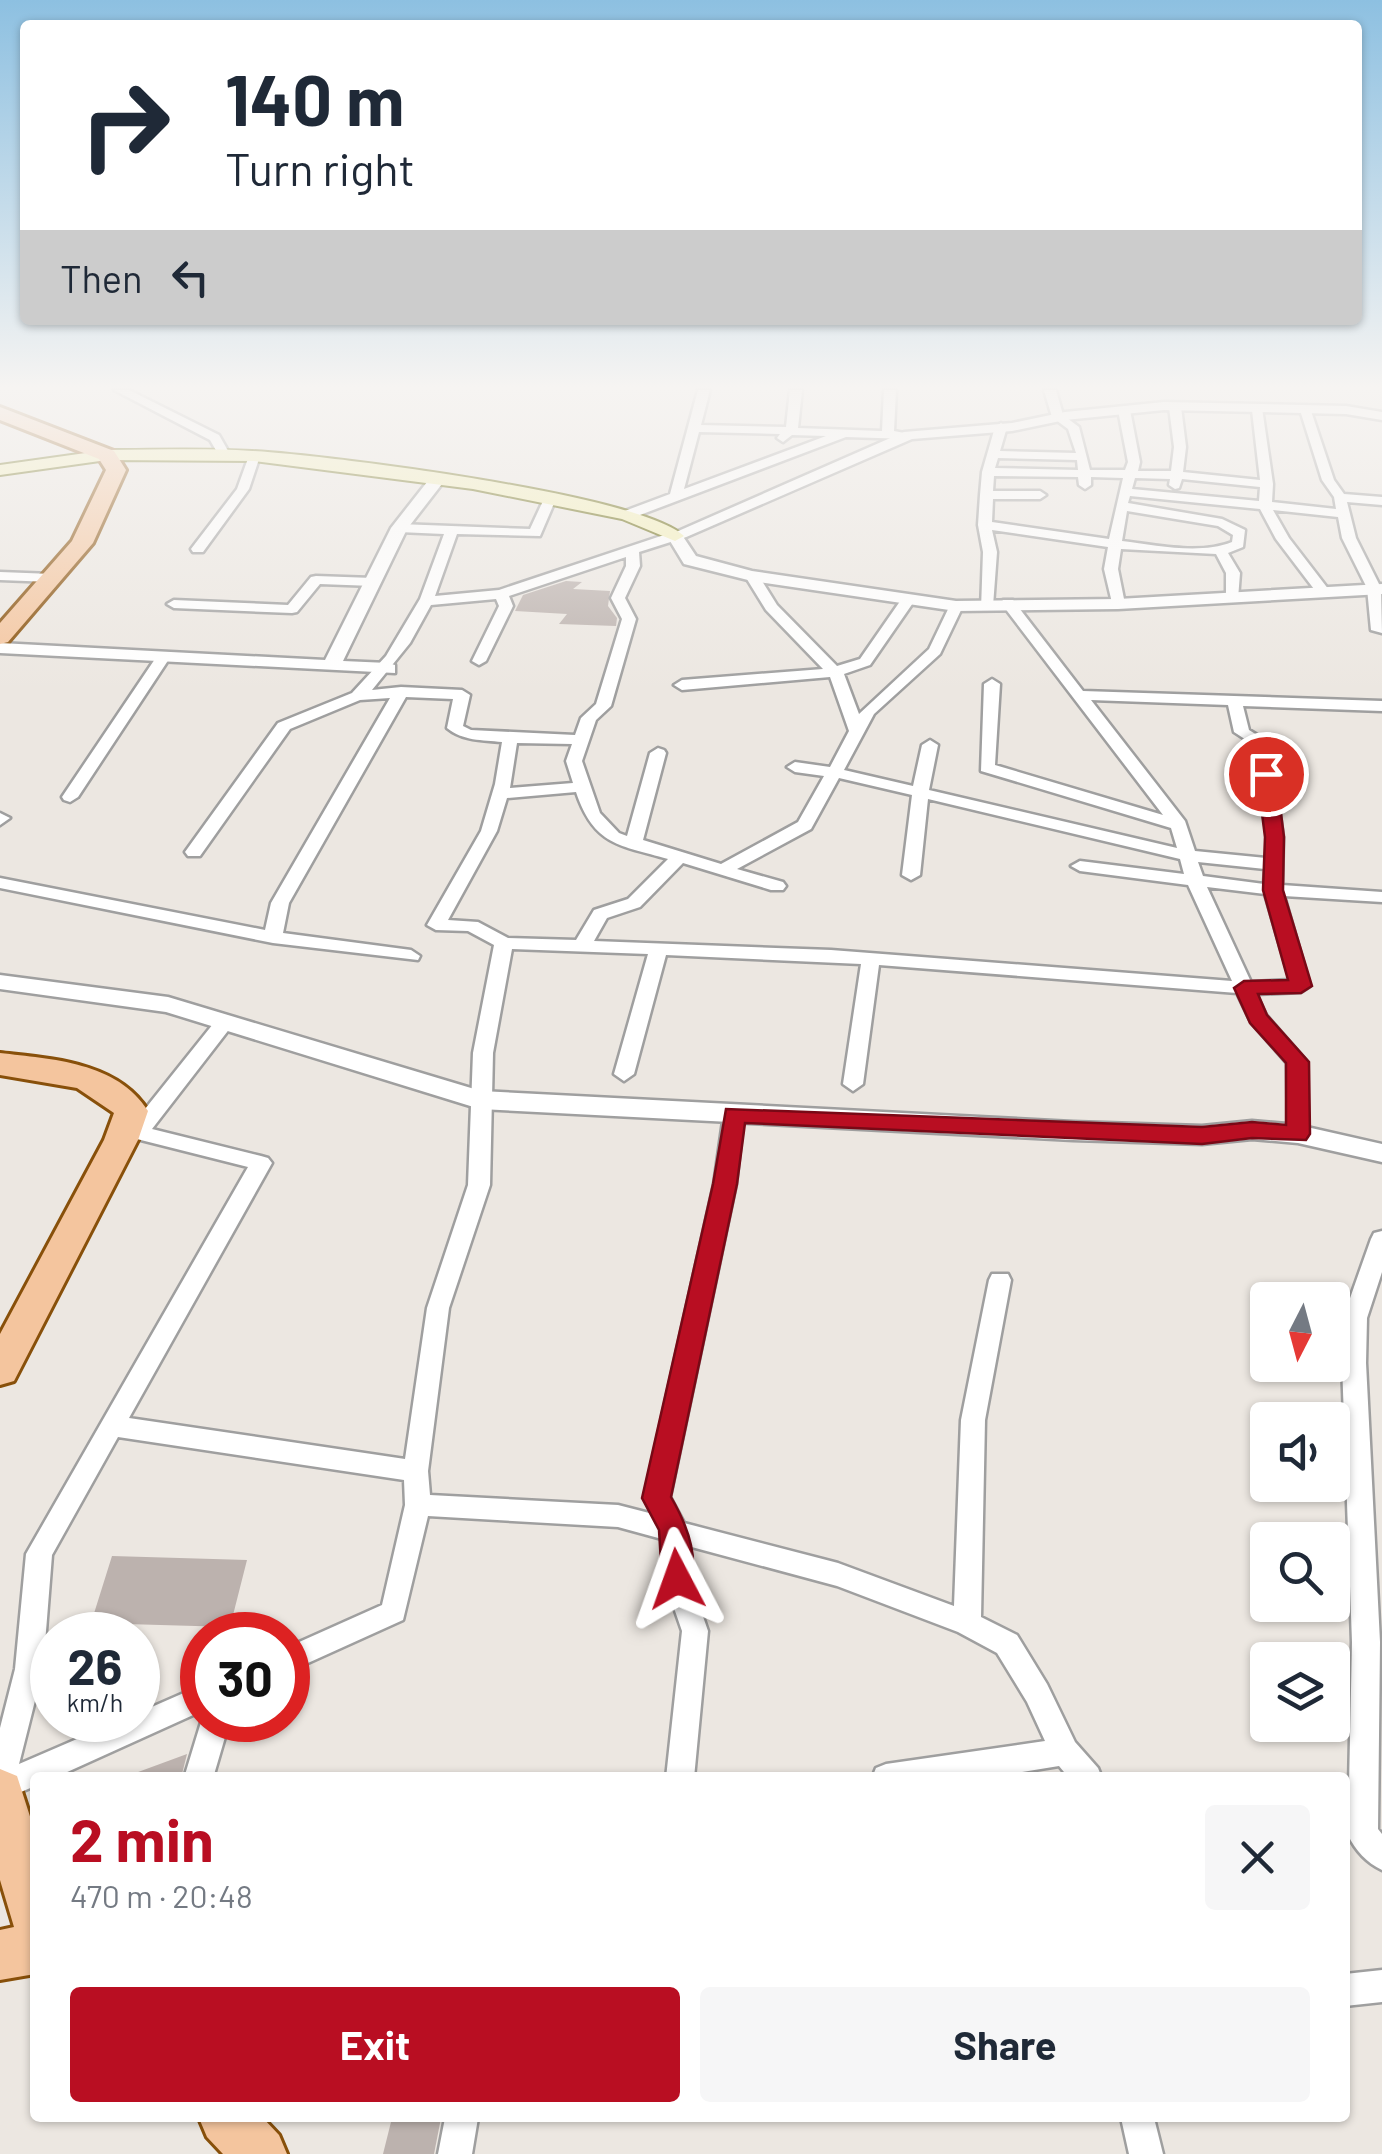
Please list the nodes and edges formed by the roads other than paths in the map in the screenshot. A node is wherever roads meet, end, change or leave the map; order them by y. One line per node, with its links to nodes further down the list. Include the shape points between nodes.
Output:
1 (106, 491): 34 (main road, via 82,543)
2 (243, 491): 29 (street)
3 (429, 491): 25 (street)
4 (502, 491): 19 (main road)
5 (677, 491): 15 (street)
6 (691, 491): 15 (street)
7 (785, 491): 27 (street)
8 (986, 491): 14 (street)
9 (1126, 491): 17 (street)
10 (1176, 491): 18 (street)
11 (1267, 491): 21 (street)
12 (1335, 491): 16 (street)
13 (1040, 494): 14 (street)
14 (986, 495): 24 (street)
15 (676, 496): 23 (street)
16 (1340, 497): 20 (street); 22 (street)
17 (1124, 499): 18 (street); 28 (street); 31 (street, via 1222,522 1240,533 1234,550)
18 (1175, 499): 21 (street)
19 (548, 501): 23 (main road); 26 (street, via 535,533)
20 (1382, 501)
21 (1266, 507): 22 (street); 37 (street)
22 (1342, 514): 36 (street)
23 (628, 515): 27 (main road)
24 (985, 525): 28 (street); 46 (street)
25 (399, 528): 26 (street); 35 (street)
26 (452, 530): 41 (street)
27 (676, 536): 30 (street); 33 (street, via 690,560)
28 (1116, 545): 31 (street); 44 (street)
29 (198, 549)
30 (632, 550): 38 (street); 64 (street, via 633,566 618,598 629,618 602,706 589,718)
31 (1222, 553): 39 (street)
32 (0, 576): 34 (street)
33 (752, 576): 40 (street); 54 (street, via 770,607)
34 (52, 578): 48 (main road)
35 (374, 582): 43 (street, via 316,580 292,609); 52 (street)
36 (1378, 589): 37 (street); 47 (street)
37 (1322, 590): 39 (street)
38 (501, 594): 41 (street); 51 (street, via 506,606)
39 (1233, 596): 44 (street)
40 (908, 600): 45 (street); 54 (street, via 865,662)
41 (430, 601): 53 (street)
42 (1008, 603): 44 (street); 46 (street); 58 (street)
43 (174, 604)
44 (1118, 604)
45 (956, 606): 46 (street); 62 (street, via 935,651 868,712)
46 (986, 606)
47 (1378, 630)
48 (0, 637)
49 (0, 648): 50 (street)
50 (162, 659): 52 (street); 72 (street)
51 (479, 661)
52 (331, 667): 53 (street)
53 (388, 669): 59 (street)
54 (835, 672): 56 (street); 62 (street)
55 (992, 684): 73 (street, via 987,768)
56 (682, 685)
57 (401, 692): 59 (street); 63 (street, via 462,695 455,728); 87 (street, via 280,903)
58 (1076, 695): 60 (street); 73 (street)
59 (357, 696): 75 (street, via 284,726)
60 (1234, 699): 61 (street); 78 (street, via 1242,732 1262,743)
61 (1382, 706)
62 (858, 731): 68 (street)
63 (510, 738): 64 (street); 71 (street)
64 (582, 740): 69 (street, via 574,760)
65 (930, 745): 70 (street)
66 (658, 752): 74 (street)
67 (795, 767): 68 (street)
68 (834, 772): 70 (street); 80 (street, via 805,825)
69 (584, 788): 71 (street); 74 (street, via 592,814 613,838)
70 (920, 793): 76 (street); 81 (street)
71 (500, 794): 88 (street, via 489,831 436,925 472,926)
72 (70, 797)
73 (1179, 826): 76 (street)
74 (633, 844): 77 (street)
75 (194, 852)
76 (1189, 856): 78 (street); 82 (street)
77 (678, 859): 80 (street); 89 (street, via 634,903 600,914)
78 (1271, 864): 85 (street)
79 (1080, 866): 82 (street)
80 (720, 871): 84 (street)
81 (911, 876)
82 (1195, 880): 85 (street); 94 (street)
83 (0, 883): 87 (street)
84 (777, 886)
85 (1273, 890): 86 (street); 94 (street, via 1301,986)
86 (1382, 897)
87 (273, 937): 91 (street)
88 (504, 943): 89 (street); 99 (street, via 482,1053)
89 (582, 946): 90 (street)
90 (659, 948): 92 (street); 97 (street)
91 (411, 956)
92 (871, 958): 94 (street); 98 (street)
93 (0, 982): 95 (street, via 168,1005)
94 (1244, 988): 102 (street, via 1258,1018 1297,1062)
95 (224, 1023): 99 (street); 101 (street)
96 (0, 1064): 101 (main road, via 94,1082 131,1111)
97 (624, 1074)
98 (853, 1084)
99 (480, 1100): 100 (street); 108 (street, via 479,1185 438,1308)
100 (734, 1114): 102 (street, via 1202,1136); 110 (street, via 657,1498)
101 (131, 1131): 106 (main road); 107 (street, via 261,1162)
102 (1298, 1134): 103 (street)
103 (1382, 1153)
104 (1382, 1239): 123 (street, via 1355,1318 1366,1642)
105 (1000, 1280): 111 (street, via 973,1420)
106 (0, 1370)
107 (112, 1426): 108 (street); 122 (street, via 39,1554 29,1669)
108 (416, 1471): 109 (street)
109 (418, 1505): 110 (street, via 618,1516); 112 (street, via 394,1612)
110 (674, 1529): 111 (street, via 838,1576); 118 (street, via 677,1579 694,1632)
111 (967, 1623): 115 (street, via 1007,1644)
112 (310, 1650)
113 (180, 1708): 116 (street)
114 (209, 1742): 117 (street)
115 (1066, 1752): 119 (street); 120 (street)
116 (36, 1772)
117 (200, 1772)
118 (681, 1772)
119 (928, 1772)
120 (1083, 1772)
121 (30, 1775): 122 (street)
122 (0, 1788): 124 (main road)
123 (1363, 1843)
124 (30, 1899)
125 (30, 1950): 126 (main road)
126 (0, 1955)
127 (1382, 1986): 128 (street)
128 (1350, 1989)
129 (230, 2122): 132 (main road)
130 (461, 2122): 133 (street)
131 (1139, 2122): 134 (street)
132 (260, 2154)
133 (455, 2154)
134 (1146, 2154)

